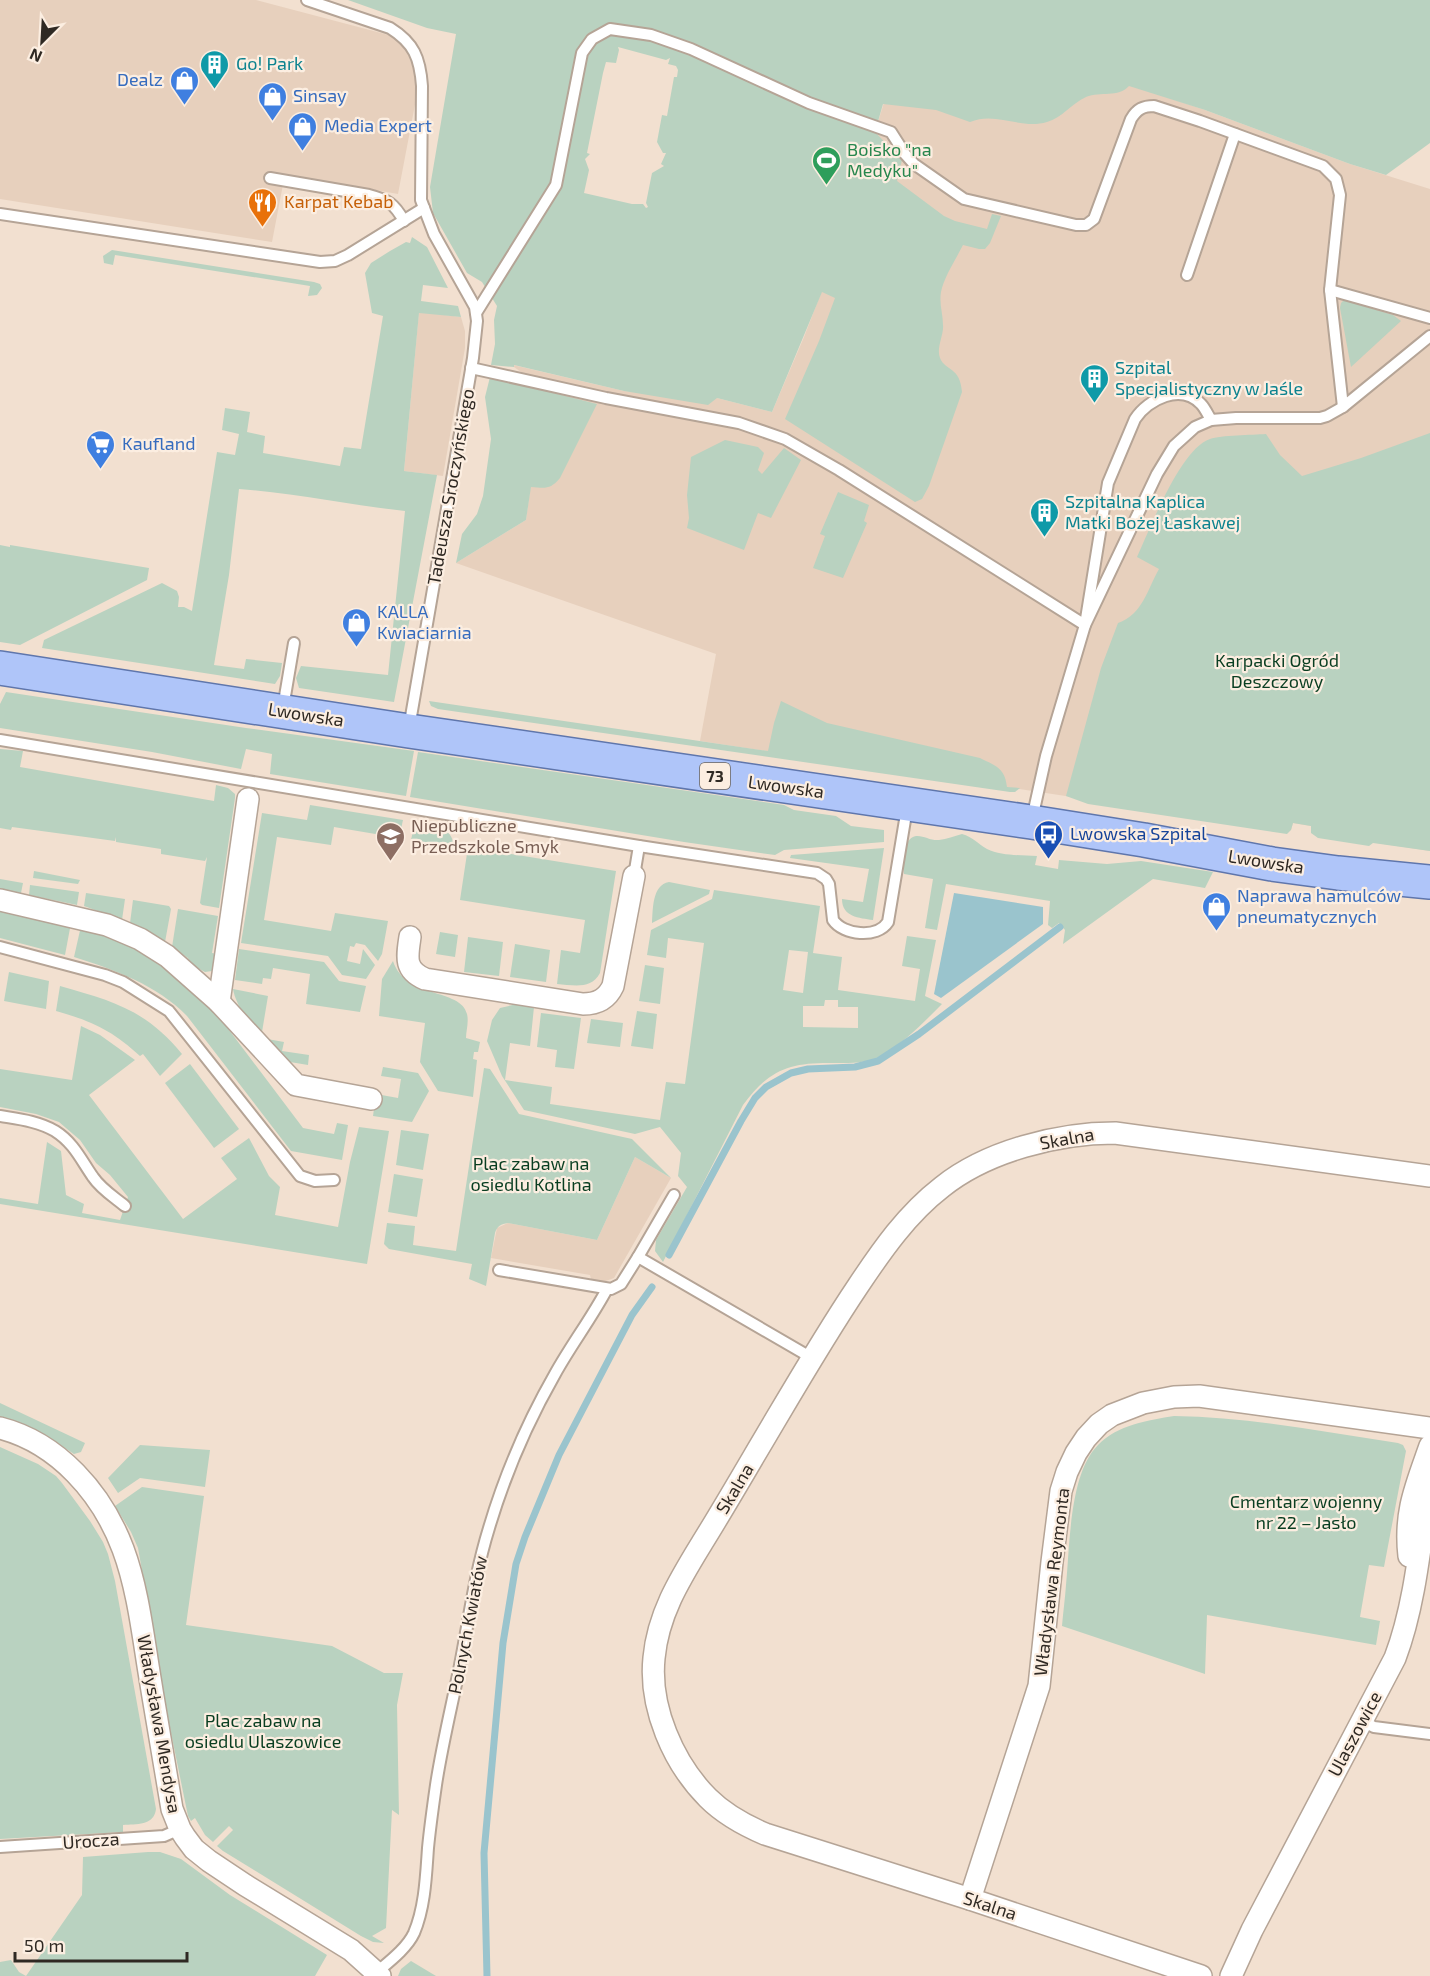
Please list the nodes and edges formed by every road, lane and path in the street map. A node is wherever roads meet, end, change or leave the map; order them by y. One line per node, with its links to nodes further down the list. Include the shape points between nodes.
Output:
1 (307, 0): 4 (lane, via 390,28 411,44 421,71)
2 (1235, 134): 7 (lane); 8 (lane, via 1323,166 1336,179 1340,195); 9 (lane, Tadeusza Sroczyńskiego, via 1154,106 1142,107 1131,119 1094,219 1086,225 1076,225 964,199 914,164 891,132 809,102 691,49 651,35 609,29 592,39 582,53 556,185)
3 (270, 178): 6 (lane, via 384,199 393,204)
4 (423, 208): 6 (lane); 9 (lane)
5 (0, 214): 6 (lane, via 315,262 342,259)
6 (404, 221)
7 (1187, 275)
8 (1330, 290): 10 (lane); 13 (lane)
9 (477, 313): 12 (lane, Tadeusza Sroczyńskiego)
10 (1430, 317)
11 (1430, 336): 13 (lane)
12 (471, 368): 15 (lane, via 740,423 786,439); 19 (lane, Tadeusza Sroczyńskiego)
13 (1342, 407): 14 (lane, via 1320,418)
14 (1211, 420): 15 (lane, via 1189,432 1166,459); 15 (lane, via 1195,399 1173,394 1140,410 1108,483)
15 (1085, 625): 23 (lane)
16 (294, 643): 18 (lane)
17 (0, 668): 18 (main road, Lwowska / 73)
18 (282, 711): 19 (main road, Lwowska / 73)
19 (409, 731): 22 (main road, Lwowska / 73)
20 (0, 740): 21 (lane)
21 (249, 790): 24 (lane); 30 (street)
22 (907, 804): 23 (main road, Lwowska / 73); 24 (lane, via 888,922 872,933 846,930 835,923 829,884 822,875)
23 (1031, 822): 26 (main road, Lwowska / 73, via 1272,864)
24 (639, 846): 25 (lane)
25 (634, 876): 28 (street, via 613,986 596,1003 425,979 410,967)
26 (1430, 882)
27 (0, 900): 30 (street, via 98,922 132,935 167,956)
28 (410, 937)
29 (0, 947): 34 (lane, via 105,975 155,1001 169,1011 300,1176 315,1181)
30 (219, 1002): 31 (street, via 296,1085)
31 (371, 1099)
32 (0, 1116): 36 (lane, via 54,1130 73,1145 95,1180)
33 (1430, 1176): 40 (street, Skalna, via 1114,1133 1078,1134 1022,1148 985,1161 954,1178 913,1213 881,1252)
34 (334, 1180)
35 (674, 1194): 37 (lane)
36 (125, 1206)
37 (638, 1257): 39 (lane, via 621,1284); 40 (lane)
38 (499, 1270): 39 (lane)
39 (607, 1289): 52 (lane, Polnych Kwiatów, via 533,1414 499,1497 480,1559 436,1785 417,1924 406,1944)
40 (812, 1358): 51 (street, Skalna, via 672,1593 655,1644 656,1704 693,1780 710,1800 737,1821 765,1834)
41 (0, 1428): 49 (street, Władysława Mendysa, via 37,1443 78,1475 123,1548 143,1634 172,1809)
42 (1430, 1428): 51 (street, Władysława Reymonta, via 1199,1396 1143,1403 1099,1424 1076,1453 1061,1491 1039,1686)
43 (1430, 1446): 46 (street, via 1417,1478 1409,1515)
44 (1430, 1476): 45 (street, Ulaszowice)
45 (1426, 1538): 46 (street, Ulaszowice)
46 (1414, 1578): 47 (street, Ulaszowice, via 1400,1646)
47 (1362, 1721): 48 (lane, via 1374,1727); 54 (street, Ulaszowice)
48 (1430, 1734)
49 (180, 1829): 50 (lane, Urocza, via 164,1836); 52 (street, Władysława Mendysa, via 194,1849 209,1861 340,1942)
50 (0, 1847)
51 (970, 1899): 53 (street, Skalna)
52 (379, 1974)
53 (1201, 1976)
54 (1231, 1976)

